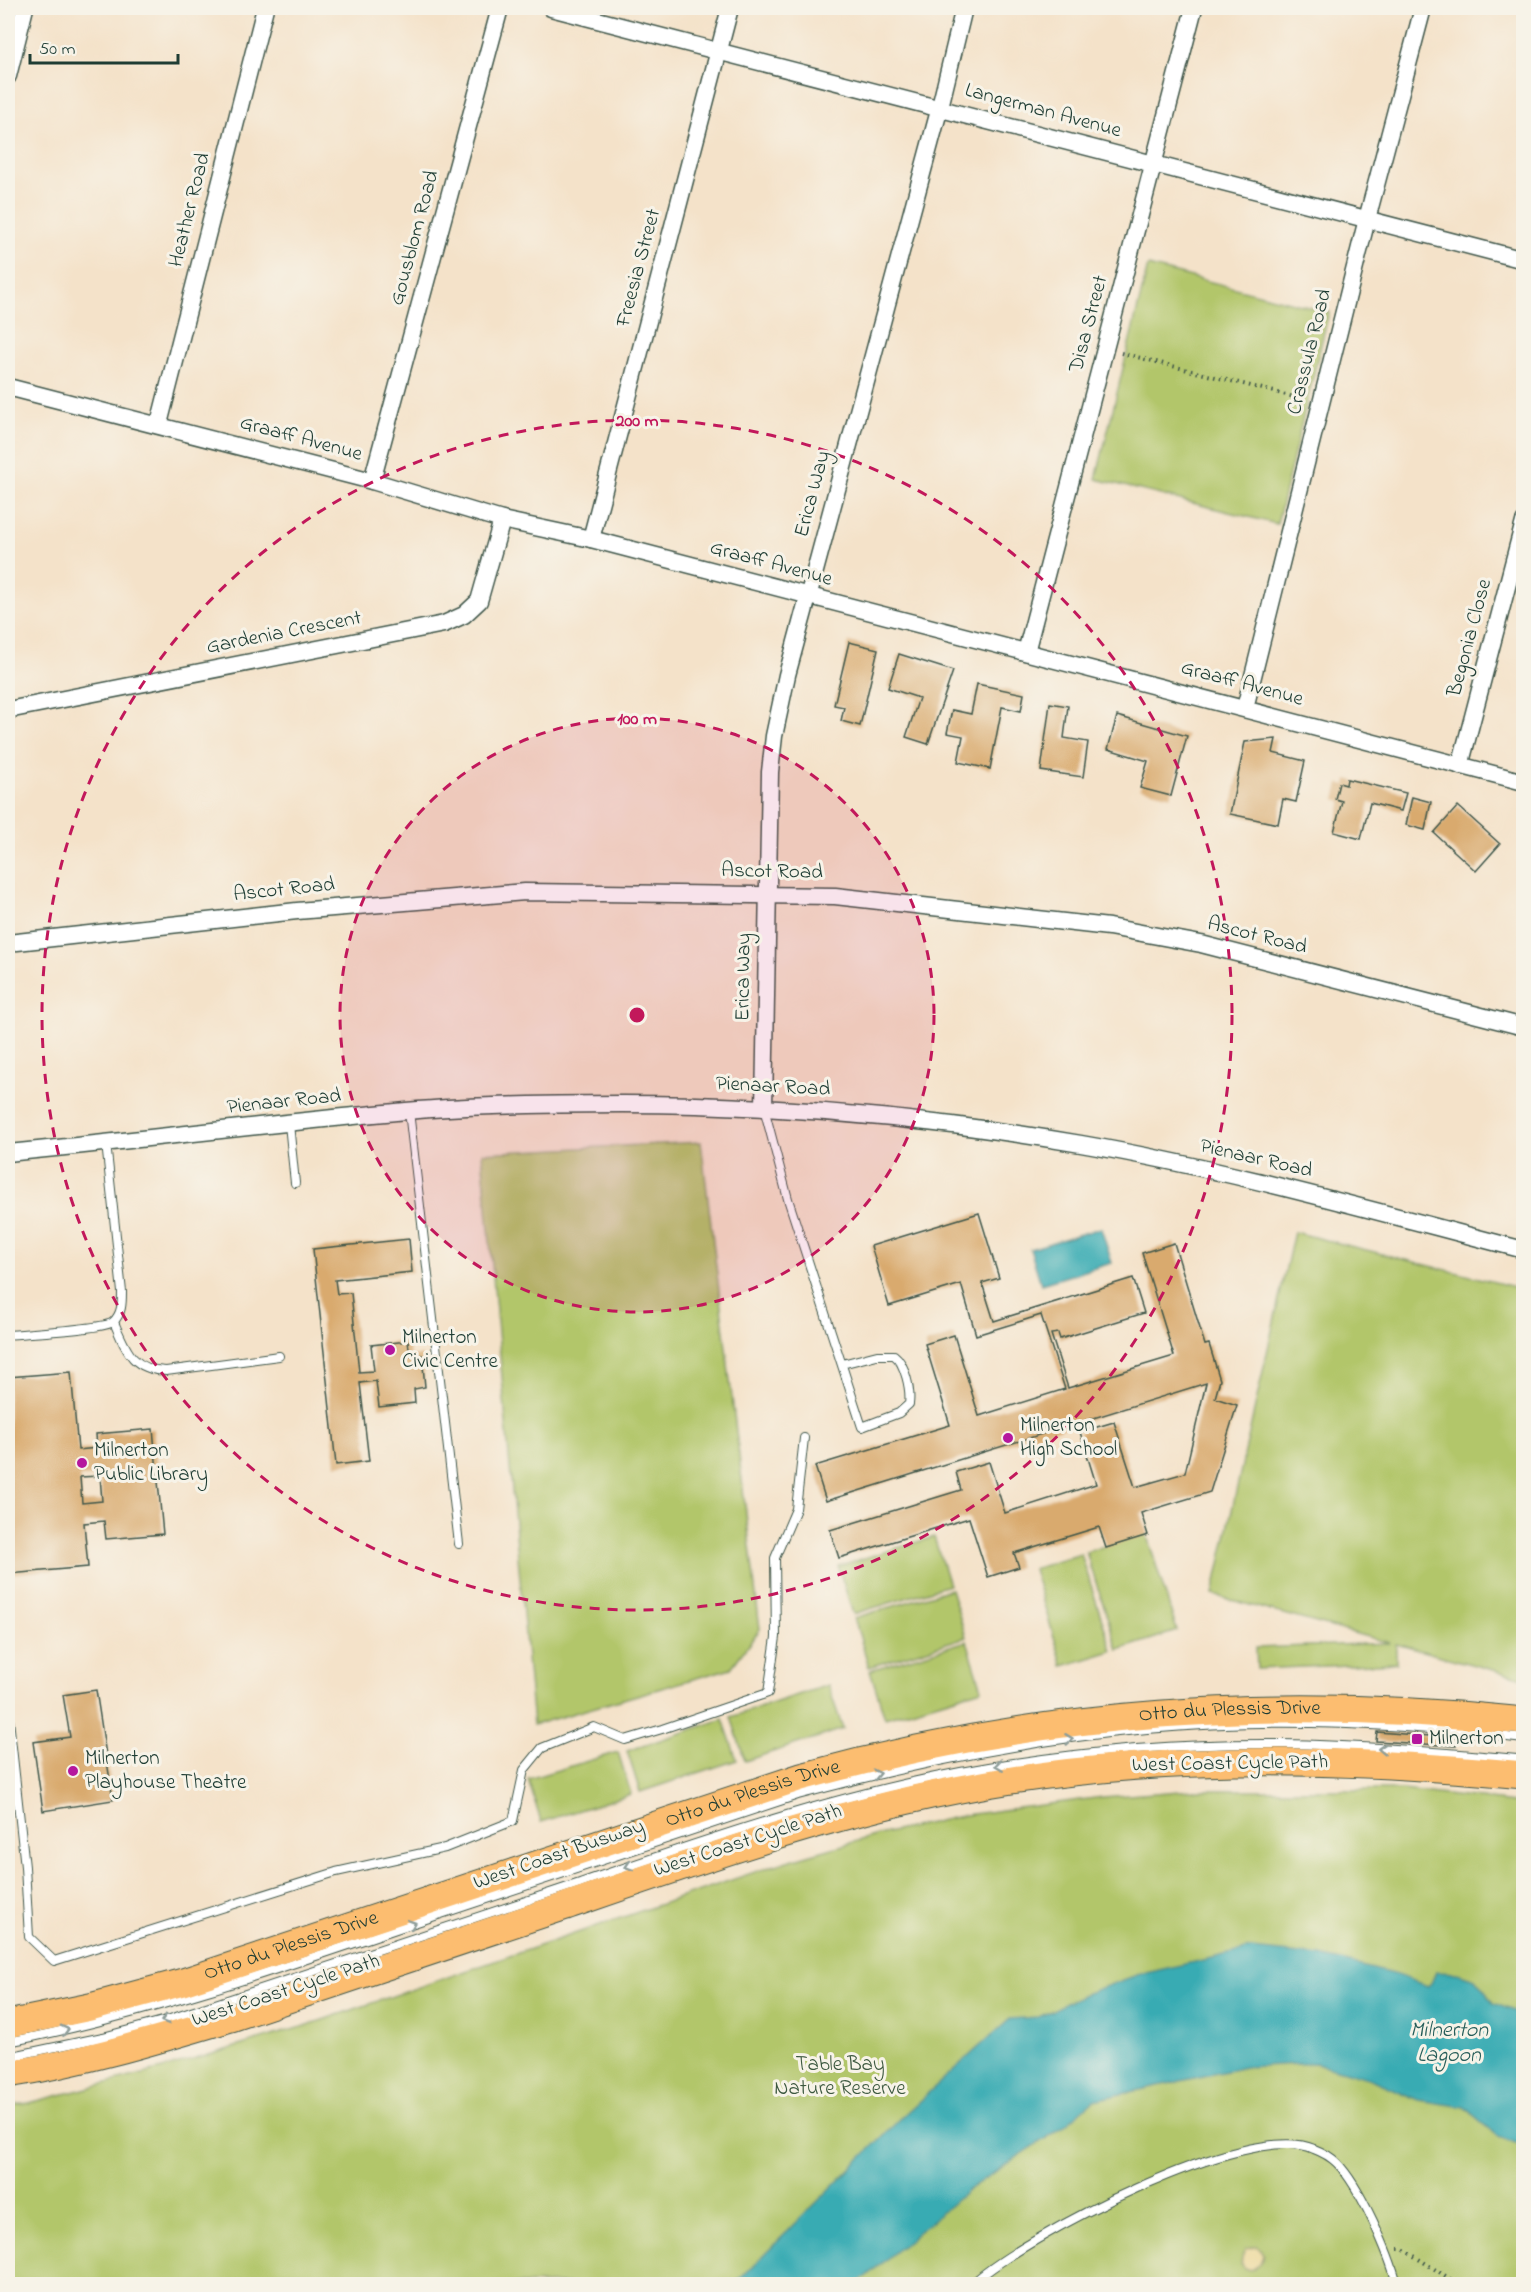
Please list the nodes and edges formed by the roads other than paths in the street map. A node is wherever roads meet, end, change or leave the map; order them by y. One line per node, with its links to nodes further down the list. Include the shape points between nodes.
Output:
1 (25, 8): 10 (street)
2 (265, 8): 16 (street, Heather Road)
3 (500, 8): 17 (street, Gousblom Road)
4 (551, 8): 9 (street, Langerman Avenue)
5 (730, 8): 9 (street, Freesia Street)
6 (964, 8): 11 (street, Erica Way)
7 (1194, 8): 12 (street, Disa Street)
8 (1423, 8): 13 (street, Crassula Road)
9 (719, 52): 11 (street, Langerman Avenue); 20 (street, Freesia Street)
10 (8, 76)
11 (940, 107): 12 (street, Langerman Avenue); 21 (street, Erica Way)
12 (1155, 164): 13 (street, Langerman Avenue); 22 (street, Disa Street)
13 (1367, 219): 14 (street, Langerman Avenue); 23 (street, Crassula Road)
14 (1524, 260)
15 (8, 387): 16 (street, Graaff Avenue)
16 (159, 424): 17 (street, Graaff Avenue)
17 (372, 481): 18 (street, Graaff Avenue)
18 (502, 520): 20 (street, Graaff Avenue); 24 (street, Gardenia Crescent, via 479,602 464,615 444,624)
19 (1524, 522): 25 (street, Begonia Close)
20 (591, 539): 21 (street, Graaff Avenue)
21 (808, 597): 22 (street, Graaff Avenue); 27 (street, Erica Way, via 774,736)
22 (1026, 652): 23 (street, Graaff Avenue)
23 (1245, 708): 25 (street, Graaff Avenue)
24 (8, 710)
25 (1460, 766): 26 (street, Graaff Avenue)
26 (1524, 782)
27 (768, 894): 28 (street, Ascot Road, via 525,891); 29 (street, Ascot Road, via 835,896 1109,927 1202,944); 30 (street, Erica Way)
28 (8, 943)
29 (1524, 1028)
30 (764, 1108): 31 (street, Pienaar Road, via 624,1104); 36 (street, Pienaar Road, via 906,1120 1082,1144 1272,1185); 40 (lane, via 788,1199)
31 (409, 1111): 32 (street, Pienaar Road); 42 (lane)
32 (290, 1124): 33 (street, Pienaar Road); 35 (lane)
33 (106, 1143): 34 (street, Pienaar Road); 37 (lane, via 122,1292 122,1306)
34 (8, 1153)
35 (295, 1183)
36 (1524, 1250)
37 (114, 1322): 38 (lane, via 95,1328); 39 (lane, via 134,1359 150,1370)
38 (8, 1335)
39 (279, 1356)
40 (842, 1364): 40 (lane, via 862,1427 899,1413 909,1404 909,1388 901,1363 894,1355)
41 (804, 1438): 43 (lane, via 796,1509 775,1558 776,1637 768,1693 625,1740 594,1727 542,1748 524,1770 513,1821 445,1848 336,1872 54,1961 29,1937)
42 (459, 1545)
43 (8, 1710)
44 (1524, 1721): 47 (main road, Otto du Plessis Drive, via 1407,1711 1255,1708 1100,1718 985,1734 801,1776 183,1982)
45 (1524, 1739): 48 (lane, West Coast Busway, one-way to 45, via 155,2007 261,1974 798,1795 956,1757 1148,1729 1257,1724 1420,1728)
46 (1522, 1763): 49 (lane, West Coast Busway, one-way to 49, via 1400,1750 1237,1744 1077,1754 915,1781 795,1812 170,2019); 50 (main road, via 1242,1760 1104,1768 955,1790 764,1839 155,2041)
47 (8, 2024)
48 (8, 2042)
49 (8, 2057)
50 (8, 2074)
51 (972, 2284): 52 (lane, via 1019,2249 1098,2206 1220,2156 1284,2143 1312,2147 1338,2164 1385,2249)
52 (1397, 2284)

